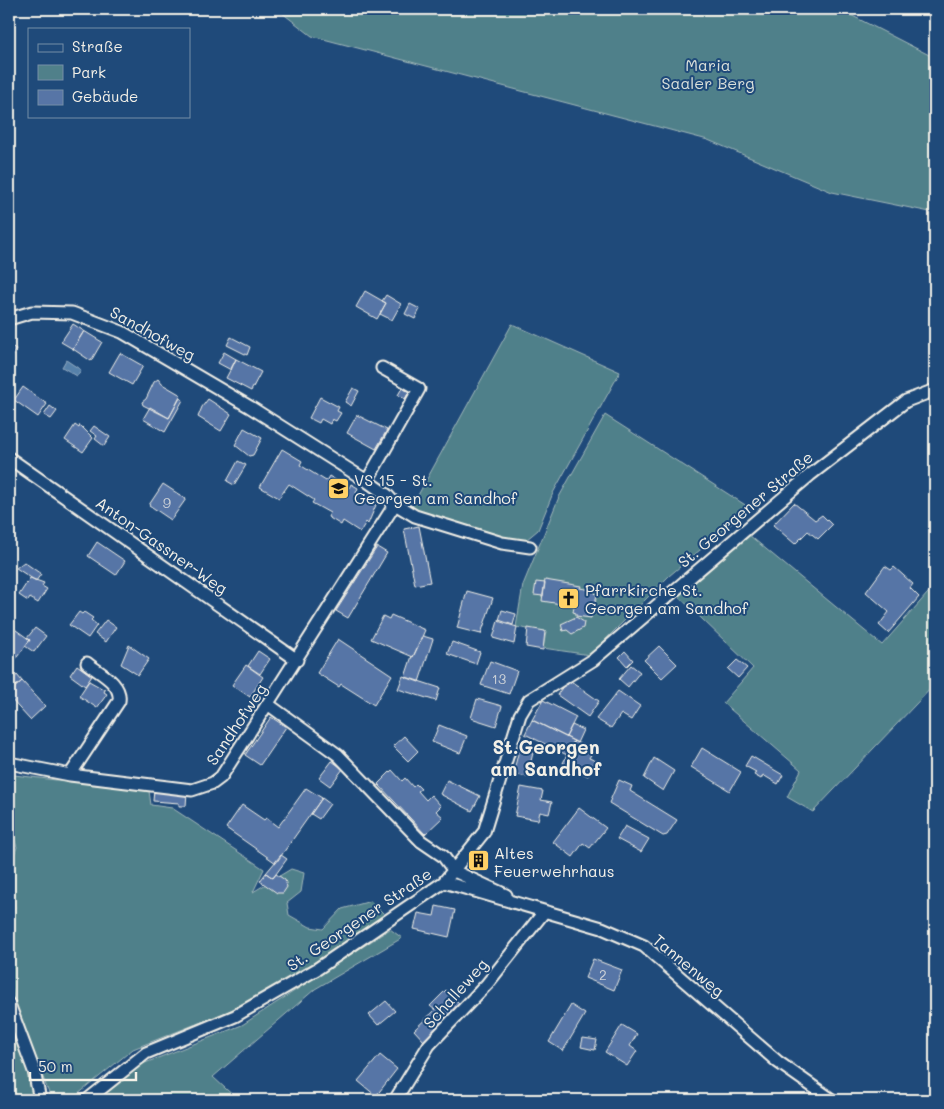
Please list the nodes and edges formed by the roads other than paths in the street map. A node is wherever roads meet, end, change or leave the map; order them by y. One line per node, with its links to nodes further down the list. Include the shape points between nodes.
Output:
1 (9, 319): 5 (street, Sandhofweg, via 32,312 72,313 122,332)
2 (382, 368): 5 (street, via 419,388)
3 (935, 390): 13 (street, St. Georgener Straße, via 906,401 891,412 764,513 593,660 529,700 520,714 484,832)
4 (9, 458): 8 (street, Anton-Gassner-Weg)
5 (367, 481): 6 (street, Sandhofweg)
6 (395, 504): 7 (street, Sandhofweg, via 415,516 502,543); 8 (street, Sandhofweg)
7 (530, 547)
8 (297, 660): 10 (street, Sandhofweg)
9 (87, 663): 12 (street, via 118,686 119,701)
10 (269, 705): 12 (street, Sandhofweg, via 214,783 192,790); 13 (street, via 338,755 421,841 443,856)
11 (9, 763): 12 (street, Sandhofweg)
12 (70, 775)
13 (454, 871): 14 (street, St. Georgener Straße); 15 (street)
14 (444, 882): 15 (street, Tannenweg); 18 (street, St. Georgener Straße, via 317,969 236,1016 146,1053)
15 (544, 912): 19 (street, Schalleweg, via 487,984 429,1046); 20 (street, Tannenweg, via 602,928 644,946 778,1062)
16 (9, 1004): 17 (street, via 34,1072)
17 (40, 1100)
18 (87, 1100)
19 (395, 1100)
20 (832, 1100)

